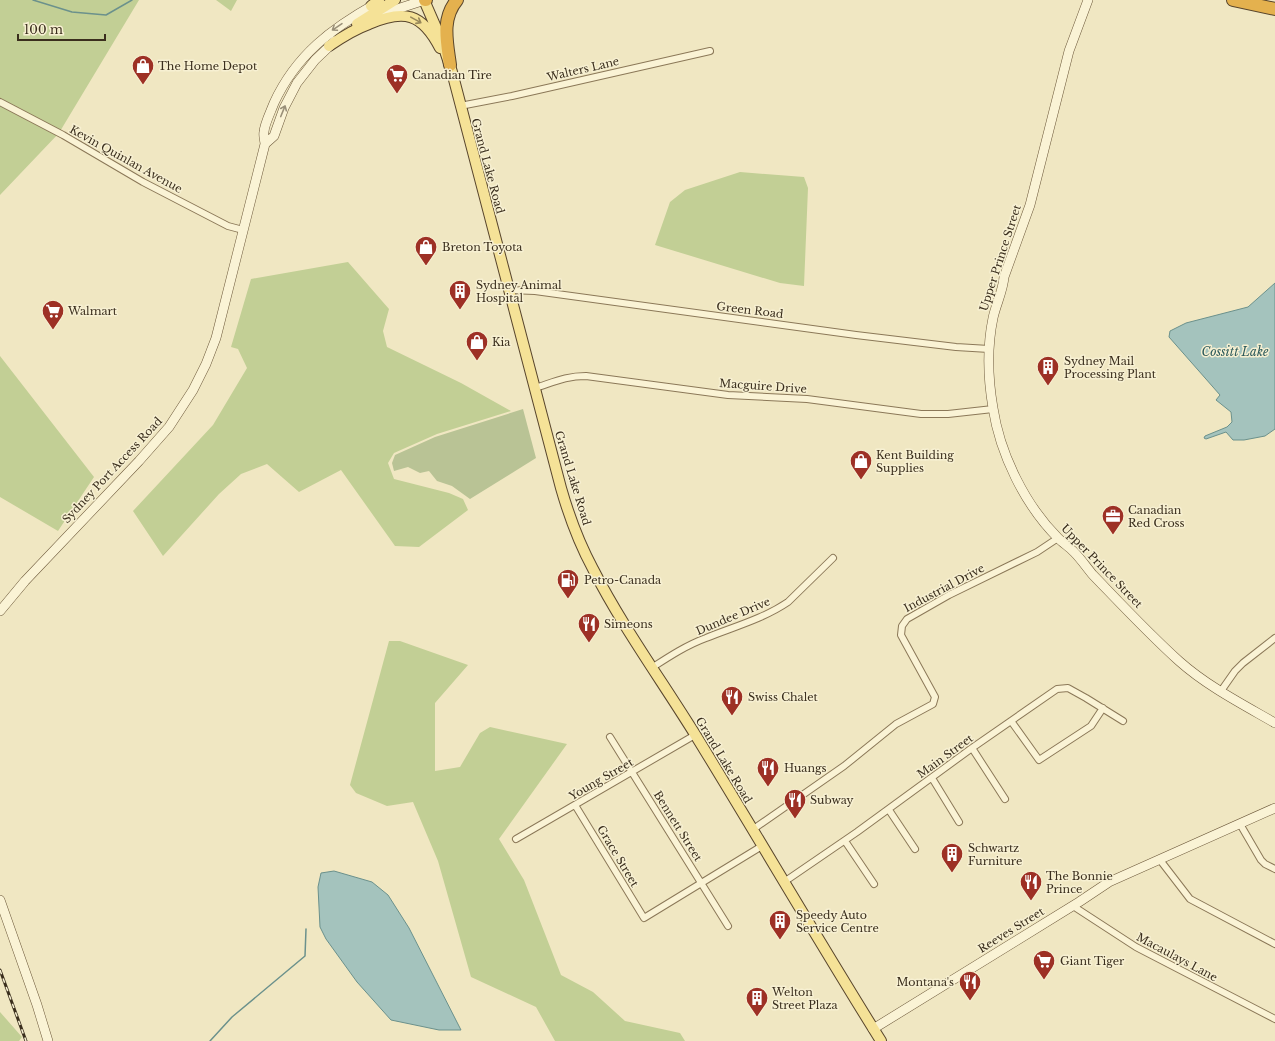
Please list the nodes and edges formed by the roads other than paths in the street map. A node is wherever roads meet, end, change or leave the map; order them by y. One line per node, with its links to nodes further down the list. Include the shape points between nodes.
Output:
1 (382, 0): 7 (street, Sydney Port Access Road)
2 (394, 0): 9 (main road)
3 (425, 0): 9 (street, Sydney Port Access Road, via 369,20); 11 (main road, Grand Lake Road)
4 (457, 0): 11 (highway, via 446,23)
5 (1088, 0): 17 (street, Upper Prince Street, via 1069,51 1030,205 1004,277 1004,286 993,319)
6 (1233, 0): 8 (highway)
7 (375, 3): 14 (street, Sydney Port Access Road, one-way to 14, via 330,32 298,64 273,106 264,132)
8 (1275, 9)
9 (329, 46): 11 (main road, one-way to 11, via 347,34 381,19 409,16 428,29); 14 (street, Sydney Port Access Road, one-way to 9, via 274,136 297,83)
10 (710, 51): 13 (street, Walters Lane)
11 (450, 65): 13 (main road, Grand Lake Road)
12 (0, 102): 15 (street, Kevin Quinlan Avenue, via 143,182 228,226)
13 (460, 106): 16 (main road, Grand Lake Road)
14 (265, 144): 15 (street, Sydney Port Access Road)
15 (243, 230): 22 (street, Sydney Port Access Road, via 213,344 200,377 186,402 149,450)
16 (509, 290): 17 (street, Green Road, via 535,291 856,335); 18 (main road, Grand Lake Road)
17 (989, 349): 19 (street, Upper Prince Street)
18 (535, 388): 19 (street, Macguire Drive, via 557,380 586,376 728,395 807,399 921,414); 24 (main road, Grand Lake Road, via 568,513 592,569)
19 (993, 409): 20 (street, Upper Prince Street, via 1012,471 1033,506)
20 (1058, 538): 25 (street, Upper Prince Street, via 1179,660); 41 (street, Industrial Drive, via 1037,552 949,595 904,621 901,635 935,697 933,704 896,724 844,766)
21 (833, 558): 24 (street, Dundee Drive, via 782,606 691,644)
22 (0, 611)
23 (1275, 638): 25 (street, via 1243,663)
24 (652, 667): 30 (main road, Grand Lake Road)
25 (1221, 691): 29 (street, Upper Prince Street)
26 (1102, 708): 27 (street, Main Street, via 1068,688 1060,688); 27 (street, via 1091,726 1039,760); 28 (street, Main Street)
27 (1011, 721): 32 (street, Main Street)
28 (1123, 721)
29 (1275, 722)
30 (695, 735): 33 (street, Young Street); 41 (main road, Grand Lake Road)
31 (610, 737): 33 (street, Bennett Street)
32 (972, 748): 34 (street, Main Street); 35 (street)
33 (632, 772): 36 (street, Young Street); 49 (street, Bennett Street)
34 (932, 778): 38 (street, Main Street); 39 (street)
35 (1005, 799)
36 (575, 805): 42 (street, Young Street); 49 (street, Grace Street, via 644,918)
37 (1275, 808): 40 (street, Reeves Street)
38 (889, 810): 43 (street, Main Street); 45 (street)
39 (959, 822)
40 (1240, 824): 46 (street, Reeves Street); 47 (street, via 1261,860)
41 (752, 830): 44 (main road, Grand Lake Road)
42 (516, 839)
43 (845, 841): 48 (street, Main Street); 50 (street)
44 (762, 846): 48 (main road, Grand Lake Road); 49 (street)
45 (915, 849)
46 (1160, 860): 52 (street, Reeves Street, via 1109,882); 54 (street, via 1190,899)
47 (1275, 869)
48 (784, 882): 56 (main road, Grand Lake Road)
49 (701, 883): 53 (street, Bennett Street)
50 (874, 884)
51 (0, 900): 57 (street)
52 (1073, 906): 55 (street, Macaulays Lane, via 1136,947); 56 (street, Reeves Street)
53 (728, 926)
54 (1275, 944)
55 (1275, 1019)
56 (874, 1029): 58 (main road, Grand Lake Road)
57 (48, 1041)
58 (881, 1041)

